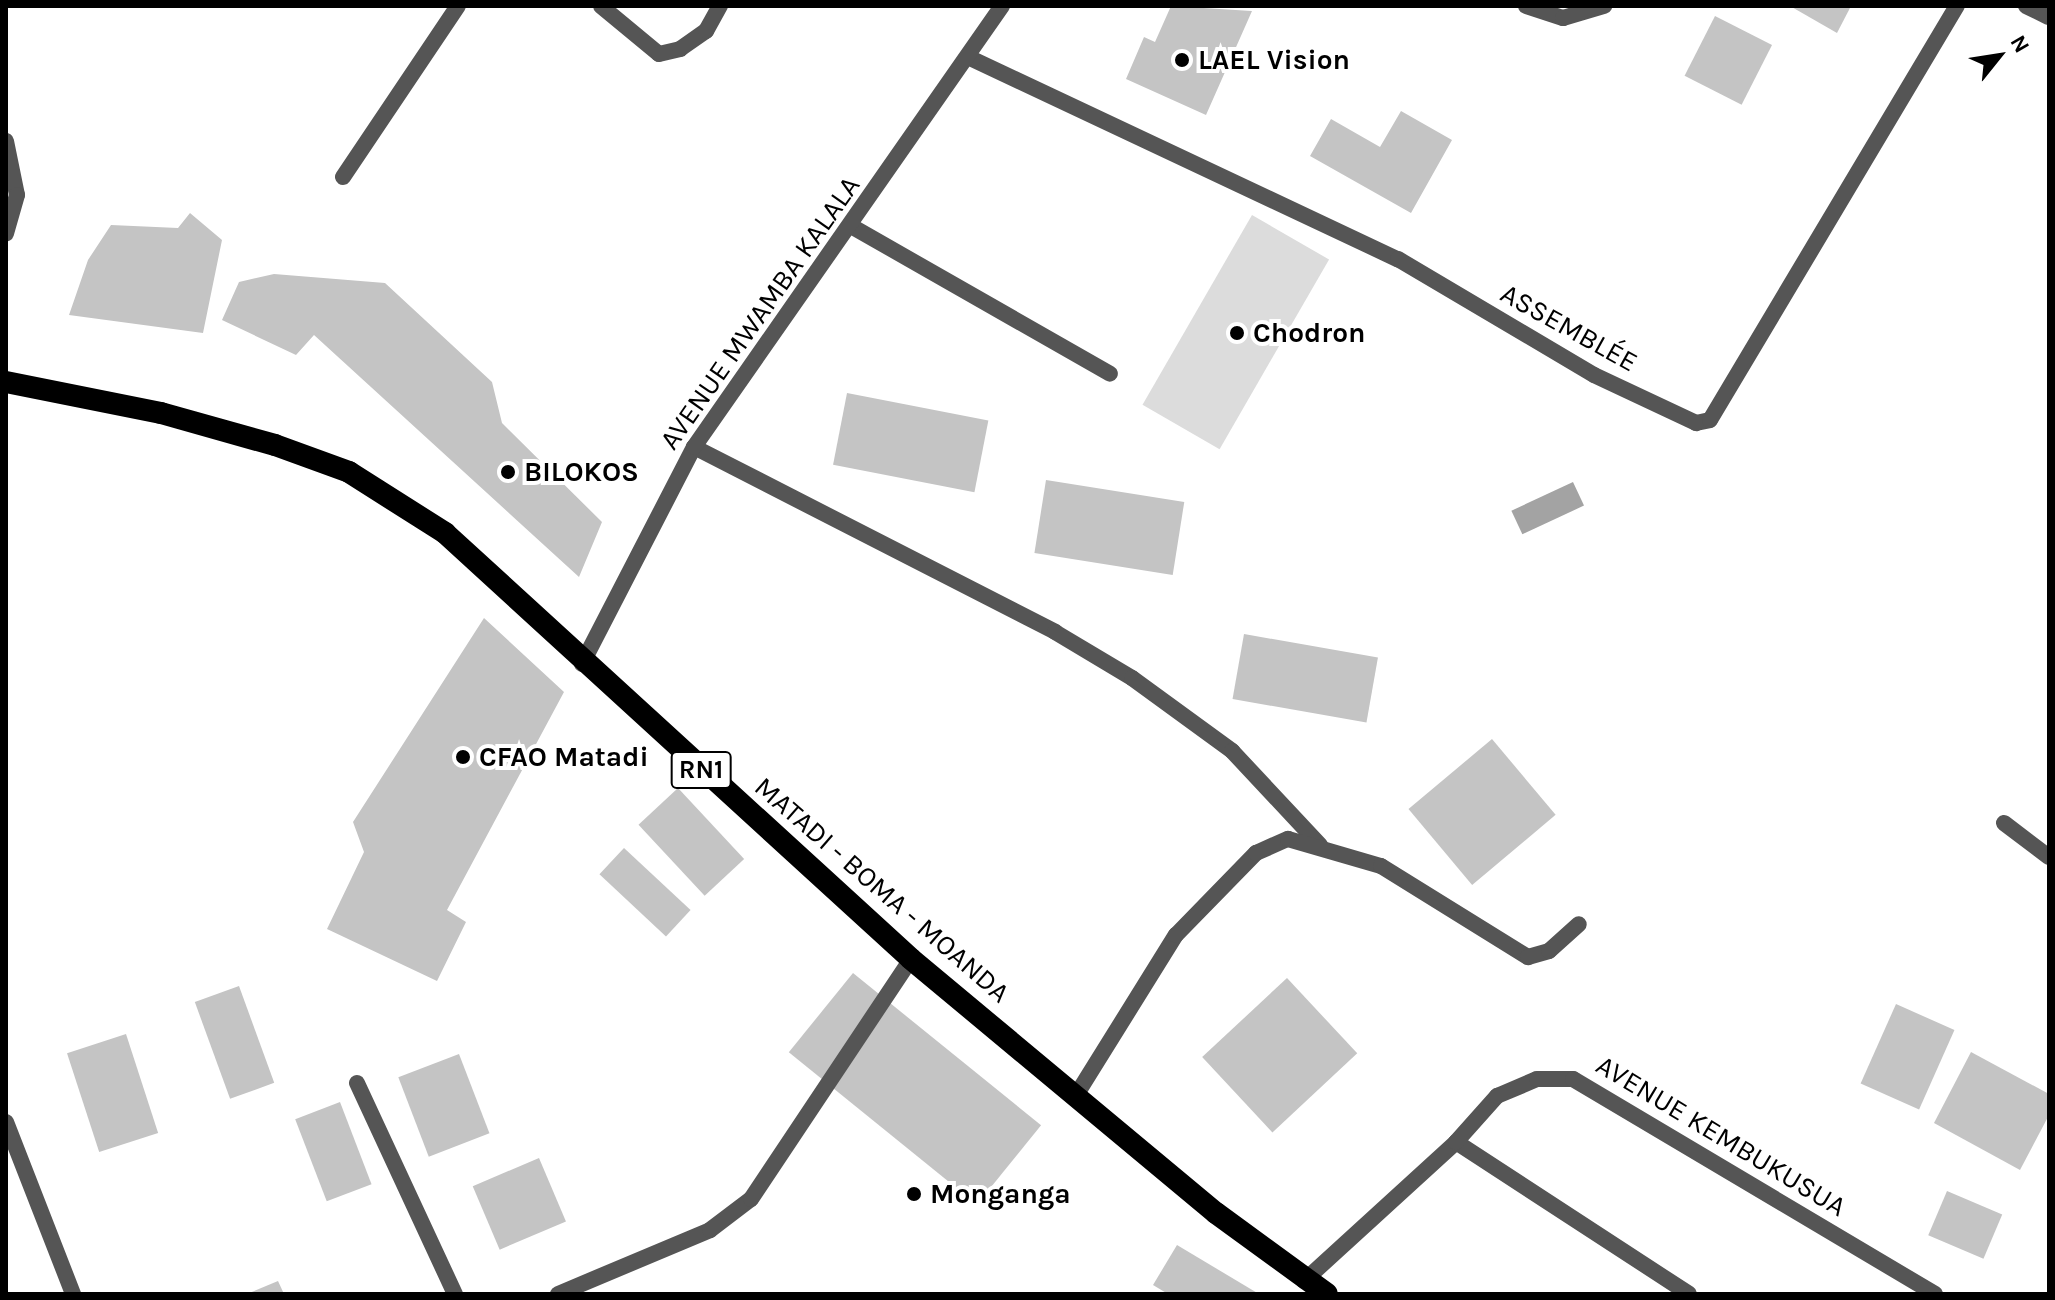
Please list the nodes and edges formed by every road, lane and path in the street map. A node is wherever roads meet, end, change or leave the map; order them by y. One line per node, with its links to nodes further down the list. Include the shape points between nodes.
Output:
1 (458, 6): 12 (street)
2 (601, 6): 3 (street, via 659,54 706,31)
3 (720, 6)
4 (1002, 6): 10 (street, AVENUE MWAMBA KALALA)
5 (1526, 6): 6 (street, via 1563,18)
6 (1604, 6)
7 (1957, 6): 10 (street, ASSEMBLÉE, via 1710,420 1696,423 1594,375 1398,259)
8 (2026, 6): 9 (street)
9 (2049, 17)
10 (970, 58): 13 (street, AVENUE MWAMBA KALALA)
11 (6, 141): 14 (street, via 17,195)
12 (343, 177)
13 (851, 226): 15 (street); 17 (street, AVENUE MWAMBA KALALA)
14 (6, 233)
15 (1110, 374)
16 (6, 382): 18 (highway, MATADI - BOMA - MOANDA / RN1, via 161,413 349,472 445,533)
17 (694, 447): 18 (street, AVENUE MWAMBA KALALA); 20 (street, via 1055,632 1132,678 1232,751)
18 (582, 664): 23 (highway, MATADI - BOMA - MOANDA / RN1)
19 (2004, 823): 21 (street)
20 (1320, 845): 22 (street, via 1381,866 1528,957 1549,951); 25 (street, via 1288,839 1256,853 1219,888 1176,935)
21 (2049, 857)
22 (1579, 924)
23 (911, 959): 25 (highway, MATADI - BOMA - MOANDA / RN1); 31 (street, via 751,1199 710,1230)
24 (357, 1083): 30 (street)
25 (1075, 1097): 28 (highway, MATADI - BOMA - MOANDA / RN1)
26 (6, 1122): 29 (street)
27 (1456, 1142): 28 (street, AVENUE KEMBUKUSUA); 33 (street); 34 (street, AVENUE KEMBUKUSUA, via 1497,1096 1537,1079 1573,1079)
28 (1304, 1281): 32 (highway, MATADI - BOMA - MOANDA / RN1)
29 (73, 1294)
30 (455, 1294)
31 (558, 1294)
32 (1327, 1294)
33 (1689, 1294)
34 (1935, 1294)

